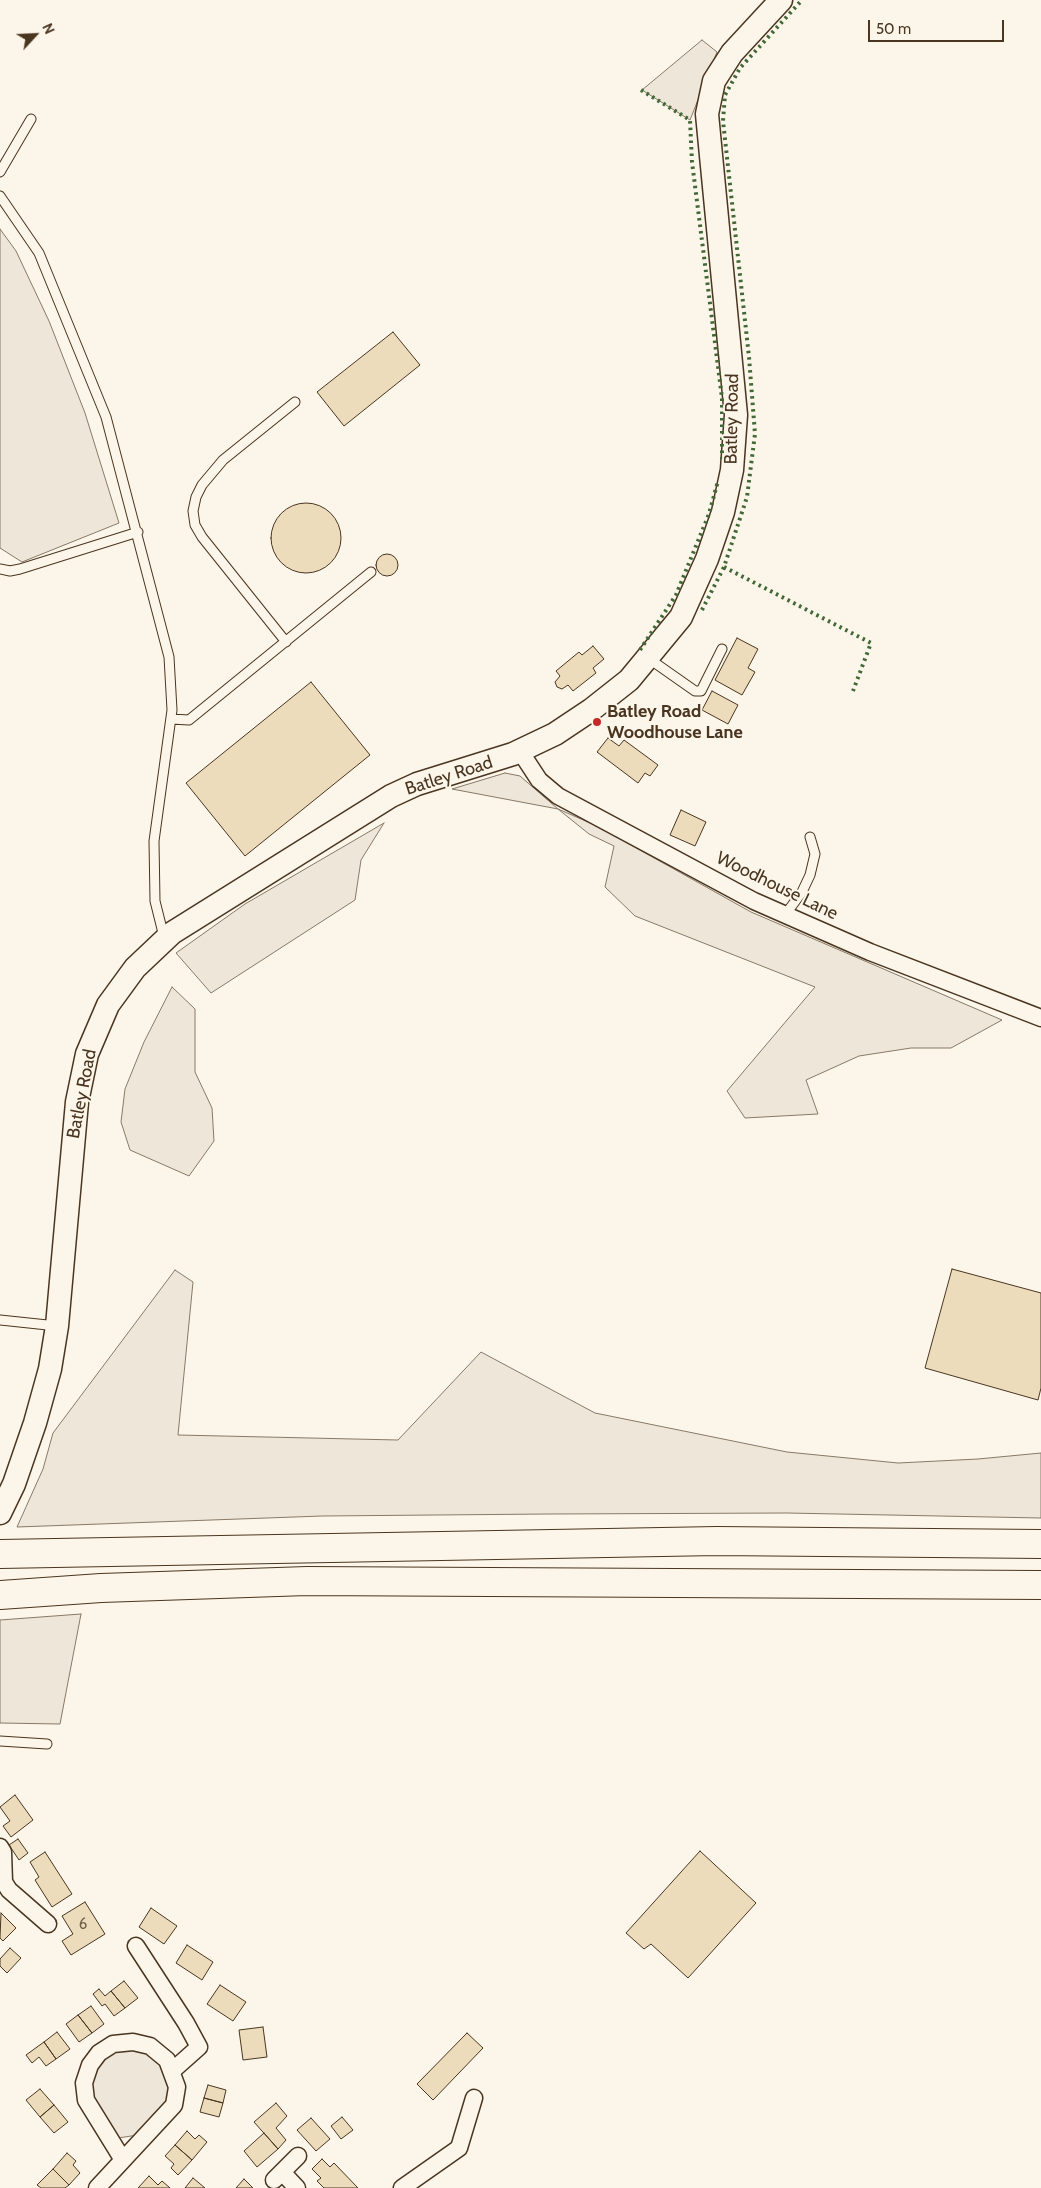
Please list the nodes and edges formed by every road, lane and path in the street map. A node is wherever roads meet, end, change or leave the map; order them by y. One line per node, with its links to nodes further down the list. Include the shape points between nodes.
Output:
1 (781, 0): 11 (street, Batley Road, via 732,53 714,81 707,114 733,362 736,415 732,470 723,512 707,559 681,617)
2 (31, 119): 3 (lane)
3 (0, 172)
4 (0, 196): 6 (lane, via 39,253 65,311 106,416)
5 (295, 402): 9 (lane, via 223,460 202,485 193,511 202,537)
6 (138, 532): 7 (lane, via 20,569); 12 (lane, via 169,657)
7 (0, 569)
8 (371, 572): 9 (lane)
9 (286, 642): 12 (lane, via 189,720)
10 (722, 649): 11 (lane, via 702,691 695,692)
11 (647, 658): 13 (street, Batley Road, via 629,680 591,710)
12 (171, 719): 16 (lane, via 154,841 155,901)
13 (520, 751): 15 (street, Woodhouse Lane, via 539,780 558,796); 16 (street, Batley Road, via 390,796)
14 (810, 837): 15 (lane, via 814,854 810,875)
15 (786, 915): 17 (street, Woodhouse Lane, via 870,952)
16 (165, 940): 19 (street, Batley Road, via 135,968 108,1005 87,1054 77,1102)
17 (1041, 1018)
18 (0, 1320): 19 (lane)
19 (57, 1326): 20 (street, Batley Road, via 50,1369 35,1423 14,1484)
20 (0, 1513)
21 (1041, 1544): 22 (highway, via 716,1541)
22 (0, 1554)
23 (1041, 1586): 24 (highway, via 307,1581)
24 (0, 1595)
25 (0, 1741): 26 (lane)
26 (47, 1744)
27 (0, 1847): 28 (street, via 4,1882)
28 (48, 1924)
29 (136, 1946): 30 (street, via 199,2047)
30 (172, 2071): 33 (street, via 177,2087 174,2105); 33 (street, via 167,2060 150,2046 133,2042 113,2044 99,2053 90,2065 84,2083 86,2100)
31 (474, 2098): 36 (street, via 459,2148)
32 (298, 2156): 35 (street, via 278,2176)
33 (124, 2160): 34 (street)
34 (97, 2188)
35 (297, 2188)
36 (402, 2188)

